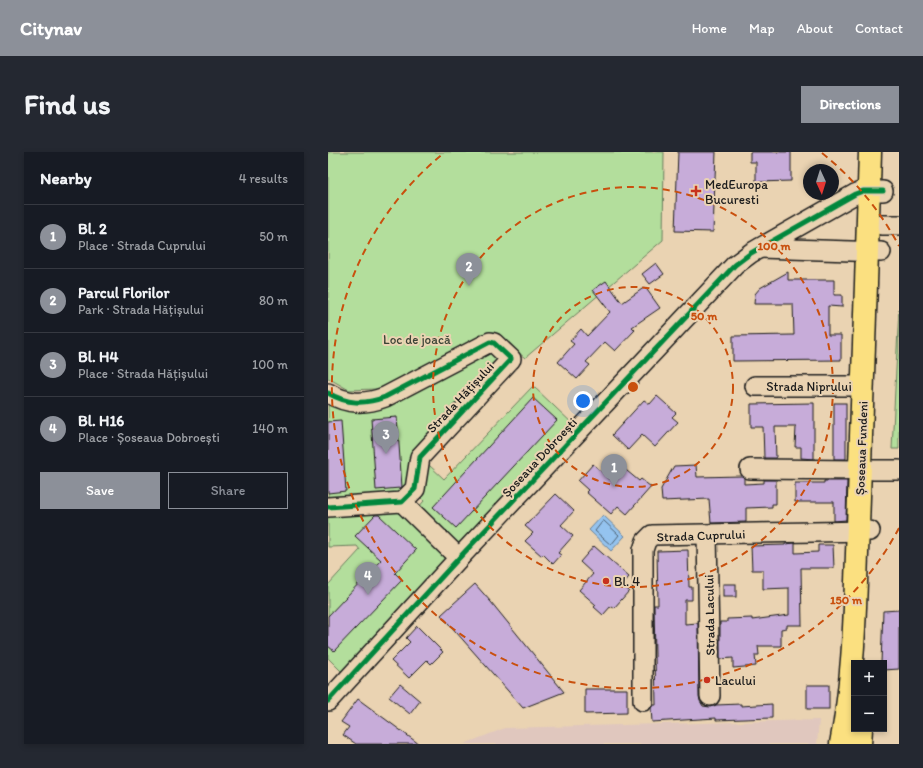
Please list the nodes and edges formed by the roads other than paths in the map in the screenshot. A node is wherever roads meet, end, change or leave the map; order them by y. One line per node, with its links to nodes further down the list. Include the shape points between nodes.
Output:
1 (870, 152): 3 (main road, Șoseaua Fundeni)
2 (885, 152): 3 (main road, Șoseaua Fundeni)
3 (876, 191): 4 (main road, Șoseaua Fundeni); 5 (street, Șoseaua Dobroești, via 855,194); 6 (main road, Șoseaua Fundeni)
4 (890, 225): 6 (main road, Șoseaua Fundeni)
5 (760, 248): 6 (street); 17 (street, Șoseaua Dobroești, via 727,272)
6 (874, 252): 8 (main road, Șoseaua Fundeni); 11 (main road, Șoseaua Fundeni)
7 (755, 386): 8 (street, Strada Niprului)
8 (863, 386): 11 (main road, Șoseaua Fundeni)
9 (328, 393): 13 (street, Strada Hățișului, via 353,403 374,401 490,342 510,359 420,457 414,489)
10 (750, 469): 11 (street)
11 (867, 470): 12 (street); 15 (main road, Șoseaua Fundeni)
12 (899, 470)
13 (402, 502): 14 (street); 17 (street)
14 (328, 507)
15 (864, 531): 16 (street, Strada Cuprului); 18 (main road, Șoseaua Fundeni); 23 (main road, Șoseaua Fundeni, via 848,711)
16 (707, 534): 19 (street, Strada Lacului); 21 (street, Strada Cuprului, via 652,535 646,541 643,550)
17 (460, 558): 20 (street, Șoseaua Dobroești)
18 (864, 660)
19 (710, 696)
20 (328, 701)
21 (643, 701)
22 (861, 732): 24 (main road)
23 (841, 744)
24 (860, 744)

